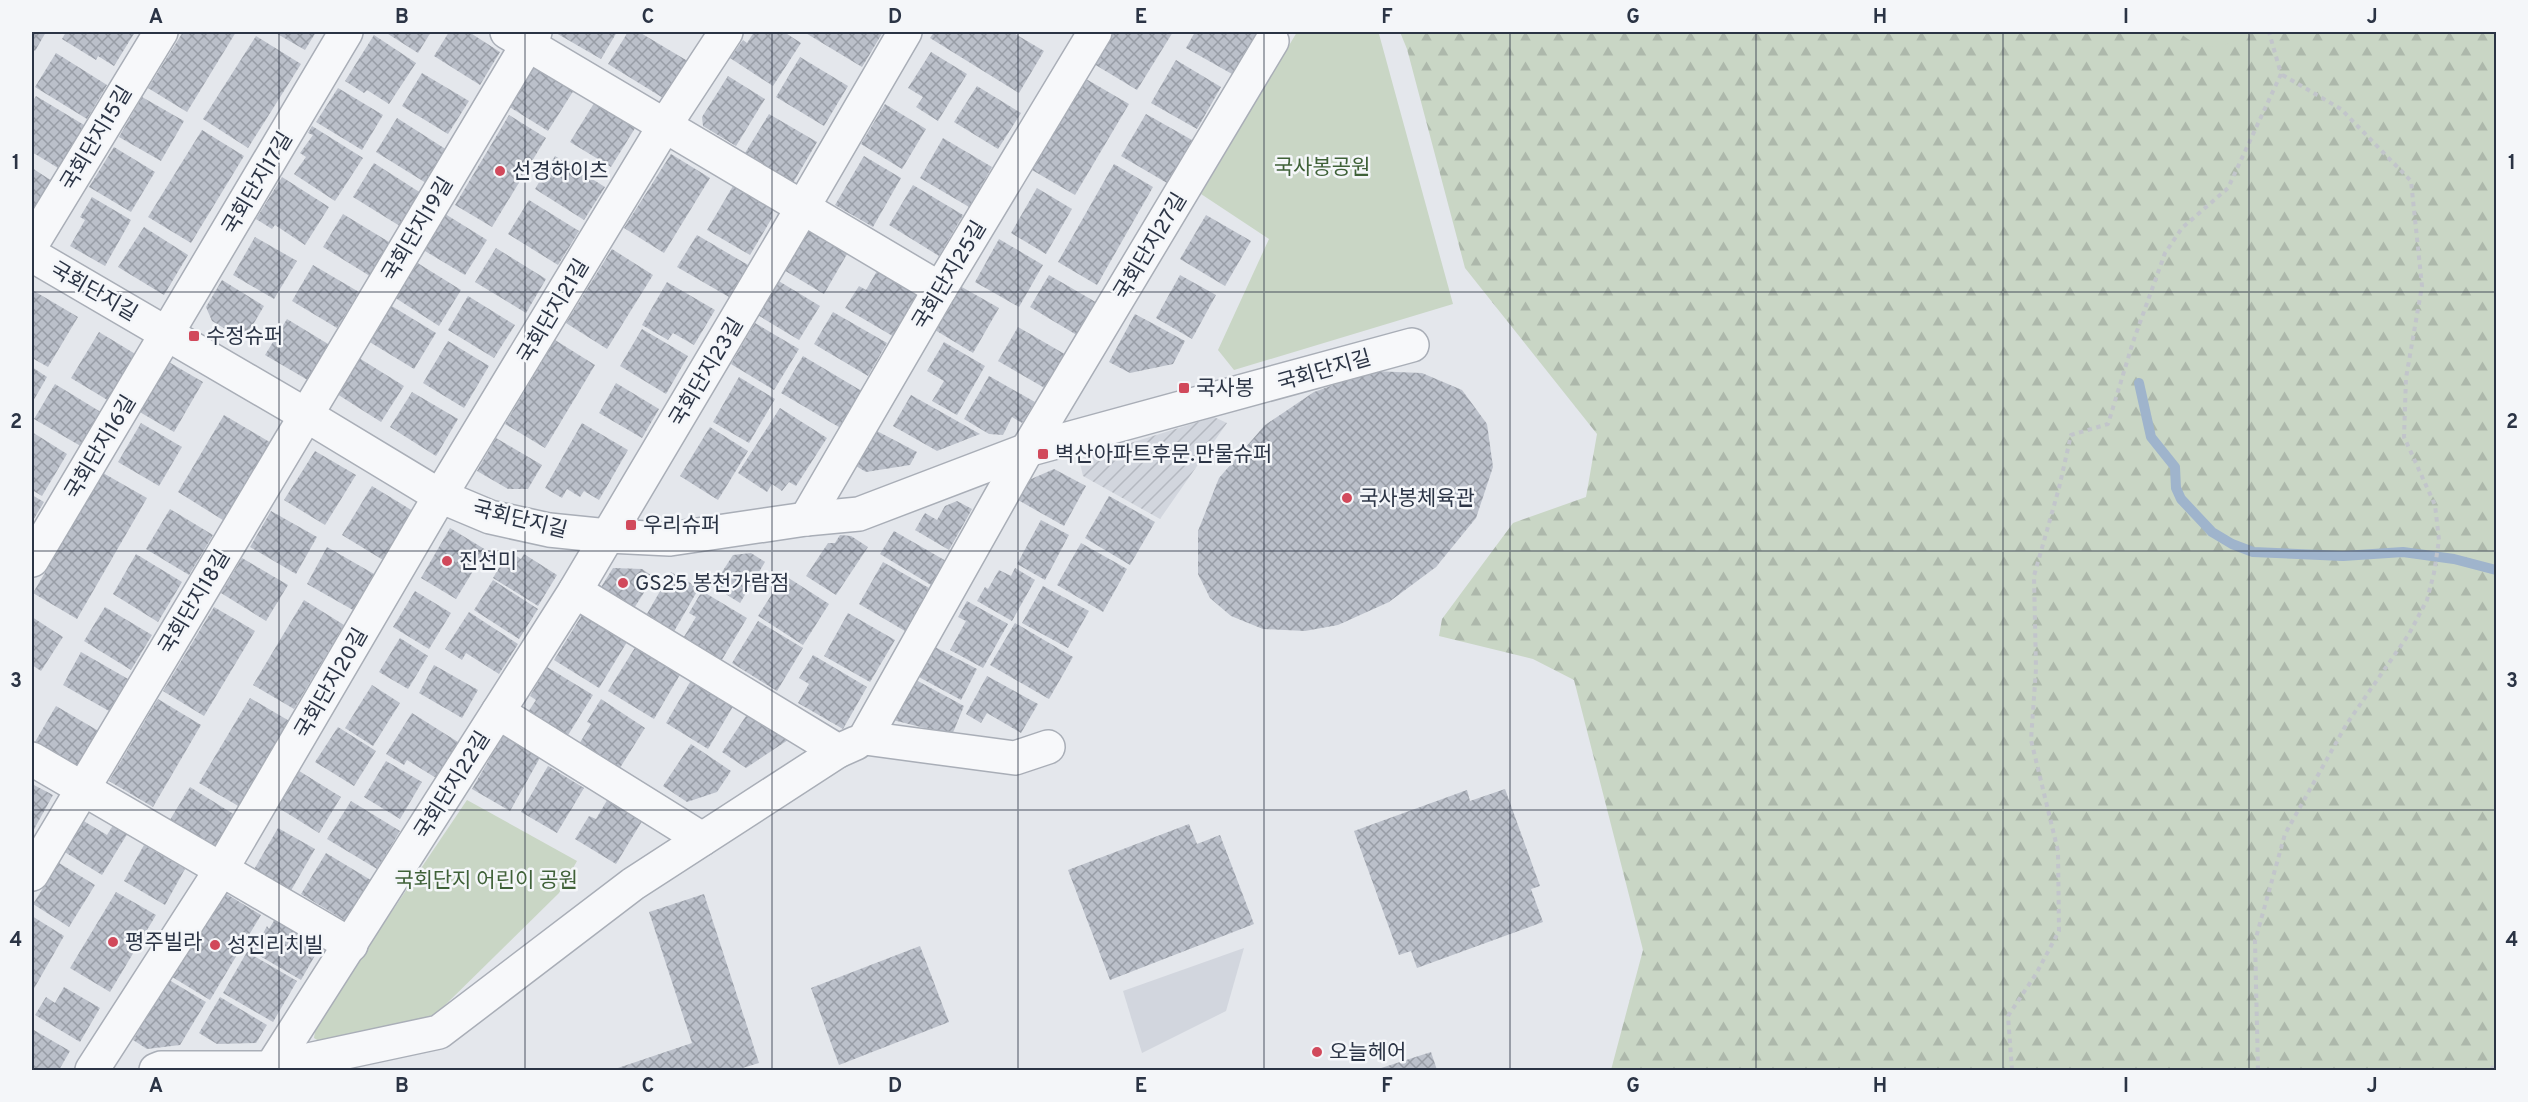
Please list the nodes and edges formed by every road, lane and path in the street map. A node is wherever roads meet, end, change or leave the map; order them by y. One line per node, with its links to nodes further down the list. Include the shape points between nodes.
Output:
1 (161, 32): 12 (street, 국회단지15길)
2 (346, 32): 15 (street, 국회단지17길)
3 (726, 32): 10 (street, 국회단지21길)
4 (905, 32): 11 (street, 국회단지23길)
5 (1095, 32): 14 (street, 국회단지25길)
6 (2269, 32): 9 (path)
7 (523, 36): 10 (street, 국회단지19길); 17 (street, 국회단지19길)
8 (1272, 41): 18 (street, 국회단지27길)
9 (2281, 74): 37 (path, via 2228,188 2182,228 2165,253 2108,424 2071,435 2034,576 2036,669 2031,740 2058,850 2059,931 2008,1016); 38 (path, via 2341,109 2411,181 2422,286 2406,378 2404,437 2435,505 2439,540 2427,600 2409,634 2346,725 2285,834 2255,941)
10 (665, 125): 11 (street); 19 (street, 국회단지21길)
11 (803, 207): 14 (street); 21 (street, 국회단지23길)
12 (32, 244)
13 (32, 255): 15 (street, 국회단지길)
14 (940, 289): 20 (street, 국회단지25길)
15 (168, 334): 17 (street, 국회단지길); 22 (street, 국회단지16길)
16 (1412, 345): 18 (street, 국회단지길)
17 (306, 415): 19 (street, 국회단지길); 28 (street, 국회단지18길)
18 (1027, 450): 20 (street, 국회단지길, via 859,514); 25 (street)
19 (440, 496): 21 (street, 국회단지길, via 500,519 549,530); 30 (street, 국회단지20길)
20 (806, 519): 21 (street, 국회단지길, via 670,539)
21 (608, 536): 23 (street, 국회단지22길)
22 (32, 560)
23 (574, 591): 24 (street, 국회단지22길); 25 (street)
24 (498, 712): 29 (street); 32 (street, 국회단지22길)
25 (852, 745): 26 (street, via 1015,758); 29 (street)
26 (1048, 747)
27 (32, 759): 28 (street)
28 (83, 789): 30 (street); 31 (street, 국회단지18길)
29 (702, 839): 34 (street, via 633,884 439,1032)
30 (221, 870): 32 (street); 35 (street, 국회단지20길)
31 (32, 874)
32 (351, 945): 34 (street, 국회단지22길)
33 (2496, 1063): 39 (path)
34 (271, 1068): 36 (street)
35 (92, 1071)
36 (156, 1071)
37 (2012, 1071)
38 (2258, 1071)
39 (2491, 1071)

